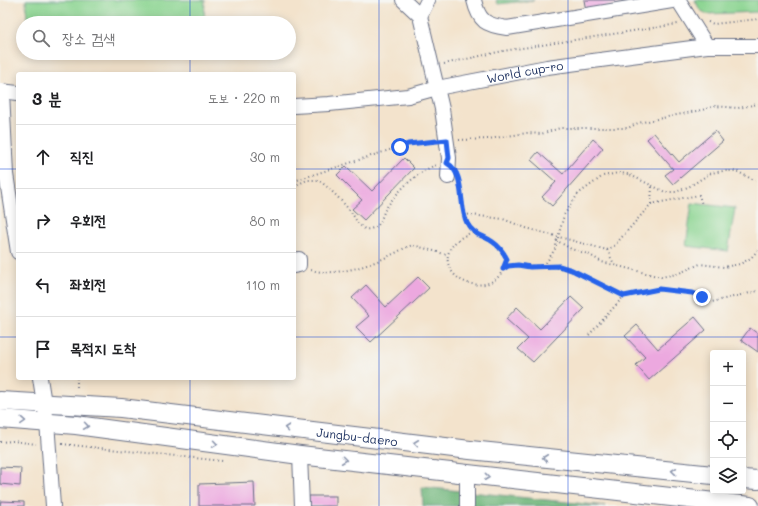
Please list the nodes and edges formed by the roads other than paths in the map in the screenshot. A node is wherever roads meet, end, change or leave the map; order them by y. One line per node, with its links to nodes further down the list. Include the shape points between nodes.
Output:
1 (403, 0): 5 (street)
2 (428, 0): 5 (street)
3 (474, 0): 4 (street, via 478,16 490,26 507,28)
4 (678, 0): 6 (street)
5 (420, 16): 8 (street)
6 (707, 46): 7 (street, World cup-ro); 8 (street, World cup-ro, via 547,67)
7 (758, 46)
8 (437, 88): 11 (street, World cup-ro, via 408,96); 12 (street, via 447,140)
9 (1, 91): 10 (street); 13 (street, via 6,174)
10 (16, 93)
11 (296, 106)
12 (448, 177)
13 (16, 237)
14 (40, 380): 16 (street)
15 (0, 401): 16 (main road, Jungbu-daero)
16 (44, 402): 17 (main road, Jungbu-daero); 19 (street)
17 (121, 408): 20 (main road); 23 (main road, Jungbu-daero, one-way to 17)
18 (0, 419): 19 (main road, Jungbu-daero, one-way to 19)
19 (47, 422): 20 (main road, Jungbu-daero, one-way to 20); 26 (street)
20 (118, 431): 21 (main road, Jungbu-daero, one-way to 21)
21 (300, 455): 22 (main road, Jungbu-daero, one-way to 22); 27 (street)
22 (467, 474): 28 (street); 29 (main road, Jungbu-daero, one-way to 29)
23 (710, 476)
24 (746, 479): 25 (main road)
25 (758, 480)
26 (53, 506)
27 (302, 506)
28 (467, 506)
29 (750, 506)

